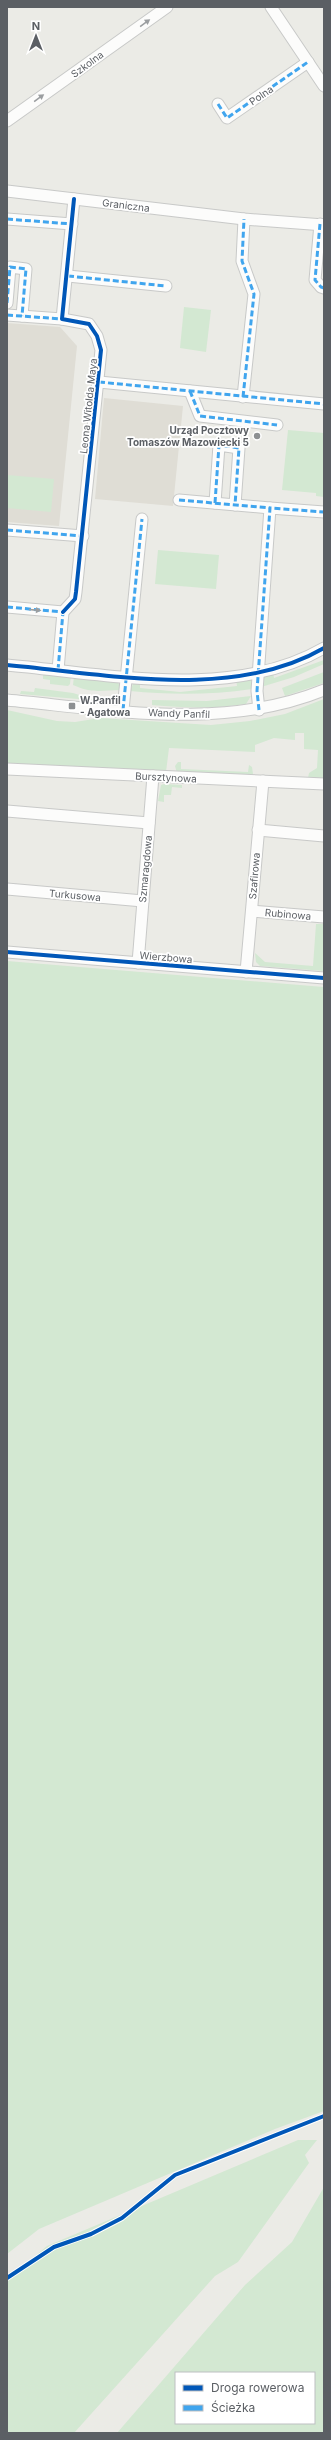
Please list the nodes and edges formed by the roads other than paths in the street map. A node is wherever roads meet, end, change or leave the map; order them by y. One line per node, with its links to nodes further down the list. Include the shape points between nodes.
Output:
1 (167, 7): 6 (street, Szkolna, one-way to 1)
2 (271, 7): 3 (street)
3 (308, 62): 4 (street); 5 (street, Polna, via 227,118)
4 (324, 86)
5 (218, 104)
6 (7, 121)
7 (7, 191): 8 (street, Graniczna)
8 (74, 199): 10 (street, Graniczna); 11 (street)
9 (7, 219): 11 (street)
10 (244, 219): 12 (street, Graniczna); 22 (street, via 242,261 254,294)
11 (72, 224): 13 (street)
12 (322, 224): 15 (street, Graniczna, via 314,280)
13 (68, 276): 14 (street); 19 (street)
14 (166, 286)
15 (324, 288)
16 (7, 303): 18 (street, via 10,267 26,269)
17 (7, 315): 18 (street, Leona Witolda Maya)
18 (22, 316): 19 (street, Leona Witolda Maya)
19 (62, 319): 20 (street, Leona Witolda Maya, via 89,324 97,336 101,350)
20 (99, 382): 21 (street); 32 (street, Leona Witolda Maya)
21 (190, 391): 22 (street); 24 (street, via 200,416)
22 (243, 397): 23 (street)
23 (324, 404)
24 (277, 425)
25 (180, 500): 26 (street)
26 (214, 503): 27 (street); 27 (street, via 219,445 239,448)
27 (234, 505): 28 (street)
28 (270, 508): 29 (street); 38 (street)
29 (324, 512)
30 (142, 519): 39 (street)
31 (7, 530): 32 (street)
32 (82, 536): 34 (street, Leona Witolda Maya, via 75,599)
33 (7, 608): 34 (street, one-way to 34)
34 (63, 612): 37 (street)
35 (324, 648): 38 (street, via 295,661)
36 (7, 665): 37 (street)
37 (58, 670): 39 (street)
38 (258, 672): 39 (street, via 189,681); 43 (street, via 256,691)
39 (127, 677): 42 (street)
40 (324, 690): 43 (street, Wandy Panfil)
41 (7, 700): 42 (street, Wandy Panfil)
42 (123, 710): 43 (street, Wandy Panfil, via 188,715)
43 (259, 710)
44 (7, 769): 45 (street, Bursztynowa)
45 (153, 776): 46 (street, Bursztynowa); 49 (street, Szmaragdowa)
46 (262, 781): 47 (street, Bursztynowa); 50 (street, Szafirowa)
47 (324, 784)
48 (7, 811): 49 (street)
49 (149, 823): 53 (street, Szmaragdowa)
50 (258, 830): 51 (street); 54 (street, Szafirowa)
51 (324, 836)
52 (7, 889): 53 (street, Turkusowa)
53 (143, 901): 57 (street, Szmaragdowa)
54 (252, 911): 55 (street, Rubinowa); 58 (street, Szafirowa)
55 (324, 917)
56 (7, 952): 57 (street, Wierzbowa)
57 (138, 963): 58 (street, Wierzbowa)
58 (246, 972): 59 (street, Wierzbowa)
59 (324, 978)

